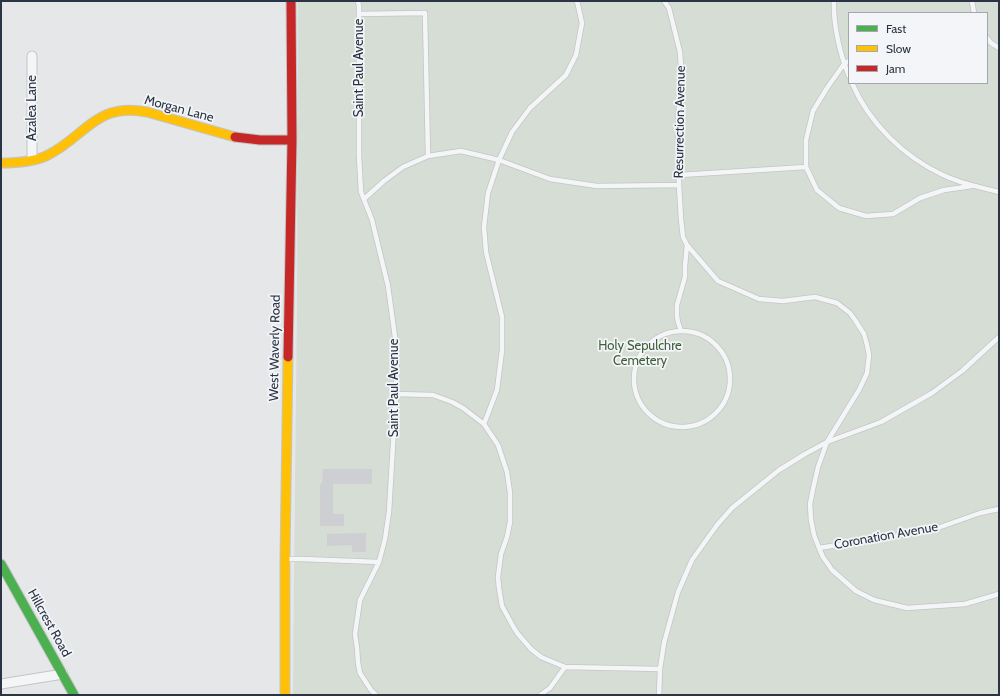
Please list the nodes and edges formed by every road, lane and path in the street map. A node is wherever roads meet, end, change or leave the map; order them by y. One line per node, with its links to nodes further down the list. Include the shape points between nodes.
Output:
1 (291, 1): 16 (street, West Waverly Road)
2 (358, 1): 8 (lane, Saint Paul Avenue)
3 (577, 1): 19 (lane, via 582,23 576,55 566,75 530,108 512,132)
4 (664, 1): 22 (lane, Resurrection Avenue, via 669,8 680,52)
5 (834, 1): 13 (lane, via 837,35)
6 (972, 1): 7 (lane)
7 (974, 12)
8 (359, 14): 17 (lane, via 426,13); 26 (lane, Saint Paul Avenue, via 359,156 361,192)
9 (988, 41): 10 (lane)
10 (999, 48)
11 (32, 56): 18 (street, Azalea Lane)
12 (848, 62): 13 (lane)
13 (844, 64): 14 (lane); 21 (lane, via 814,111 806,140)
14 (848, 74)
15 (852, 84): 24 (lane, via 873,118 893,141 943,176)
16 (292, 140): 18 (street, Morgan Lane, via 250,140 228,136 145,111 122,110 95,120 55,151); 35 (street, West Waverly Road)
17 (428, 156): 19 (lane, via 461,151); 26 (lane, via 403,166)
18 (32, 160): 20 (street, Morgan Lane)
19 (499, 160): 23 (lane, via 550,179 597,186); 31 (lane, via 488,193 484,227 486,252 502,318 502,350 497,390)
20 (1, 163)
21 (806, 167): 22 (lane); 24 (lane, via 817,190 839,208 866,216 893,214 920,198 944,190)
22 (680, 175): 23 (lane, Resurrection Avenue)
23 (679, 185): 27 (lane, Resurrection Avenue, via 680,219)
24 (972, 186): 25 (lane)
25 (999, 192)
26 (364, 199): 30 (lane, Saint Paul Avenue, via 372,220 388,286 397,352)
27 (687, 245): 28 (lane, via 685,277 677,305); 32 (lane, via 718,281 732,288 759,299 783,301 815,297 837,304 855,320 864,334 867,345 869,355 866,373 859,390)
28 (681, 331): 28 (lane, via 666,334 653,341 636,365 634,380 637,395 644,408 655,419 668,425 684,427 700,424 714,415 724,402 730,380 723,354 712,341 698,334)
29 (999, 337): 32 (lane, via 962,371 932,393 882,422)
30 (396, 394): 31 (lane, via 433,395 463,408); 36 (lane, Saint Paul Avenue, via 389,512)
31 (484, 424): 39 (lane, via 498,445 507,472 510,493 510,522 498,577 502,606 518,634 531,649)
32 (827, 442): 34 (lane, via 818,467 810,504 814,535); 40 (lane, via 779,470 732,508 717,525 692,560 678,592 664,643)
33 (999, 509): 34 (lane, Coronation Avenue, via 932,530)
34 (819, 548): 38 (lane, via 832,570 856,591 874,600 907,608 965,604)
35 (285, 559): 36 (lane); 44 (street, West Waverly Road)
36 (379, 562): 45 (lane, Saint Paul Avenue, via 360,600 355,634 360,673)
37 (1, 564): 41 (street, Hillcrest Road)
38 (999, 594)
39 (565, 667): 40 (lane); 46 (lane, via 550,688)
40 (660, 669): 47 (lane)
41 (63, 674): 42 (street); 43 (street, Hillcrest Road)
42 (1, 684)
43 (74, 695)
44 (285, 695)
45 (376, 695)
46 (540, 695)
47 (659, 695)

